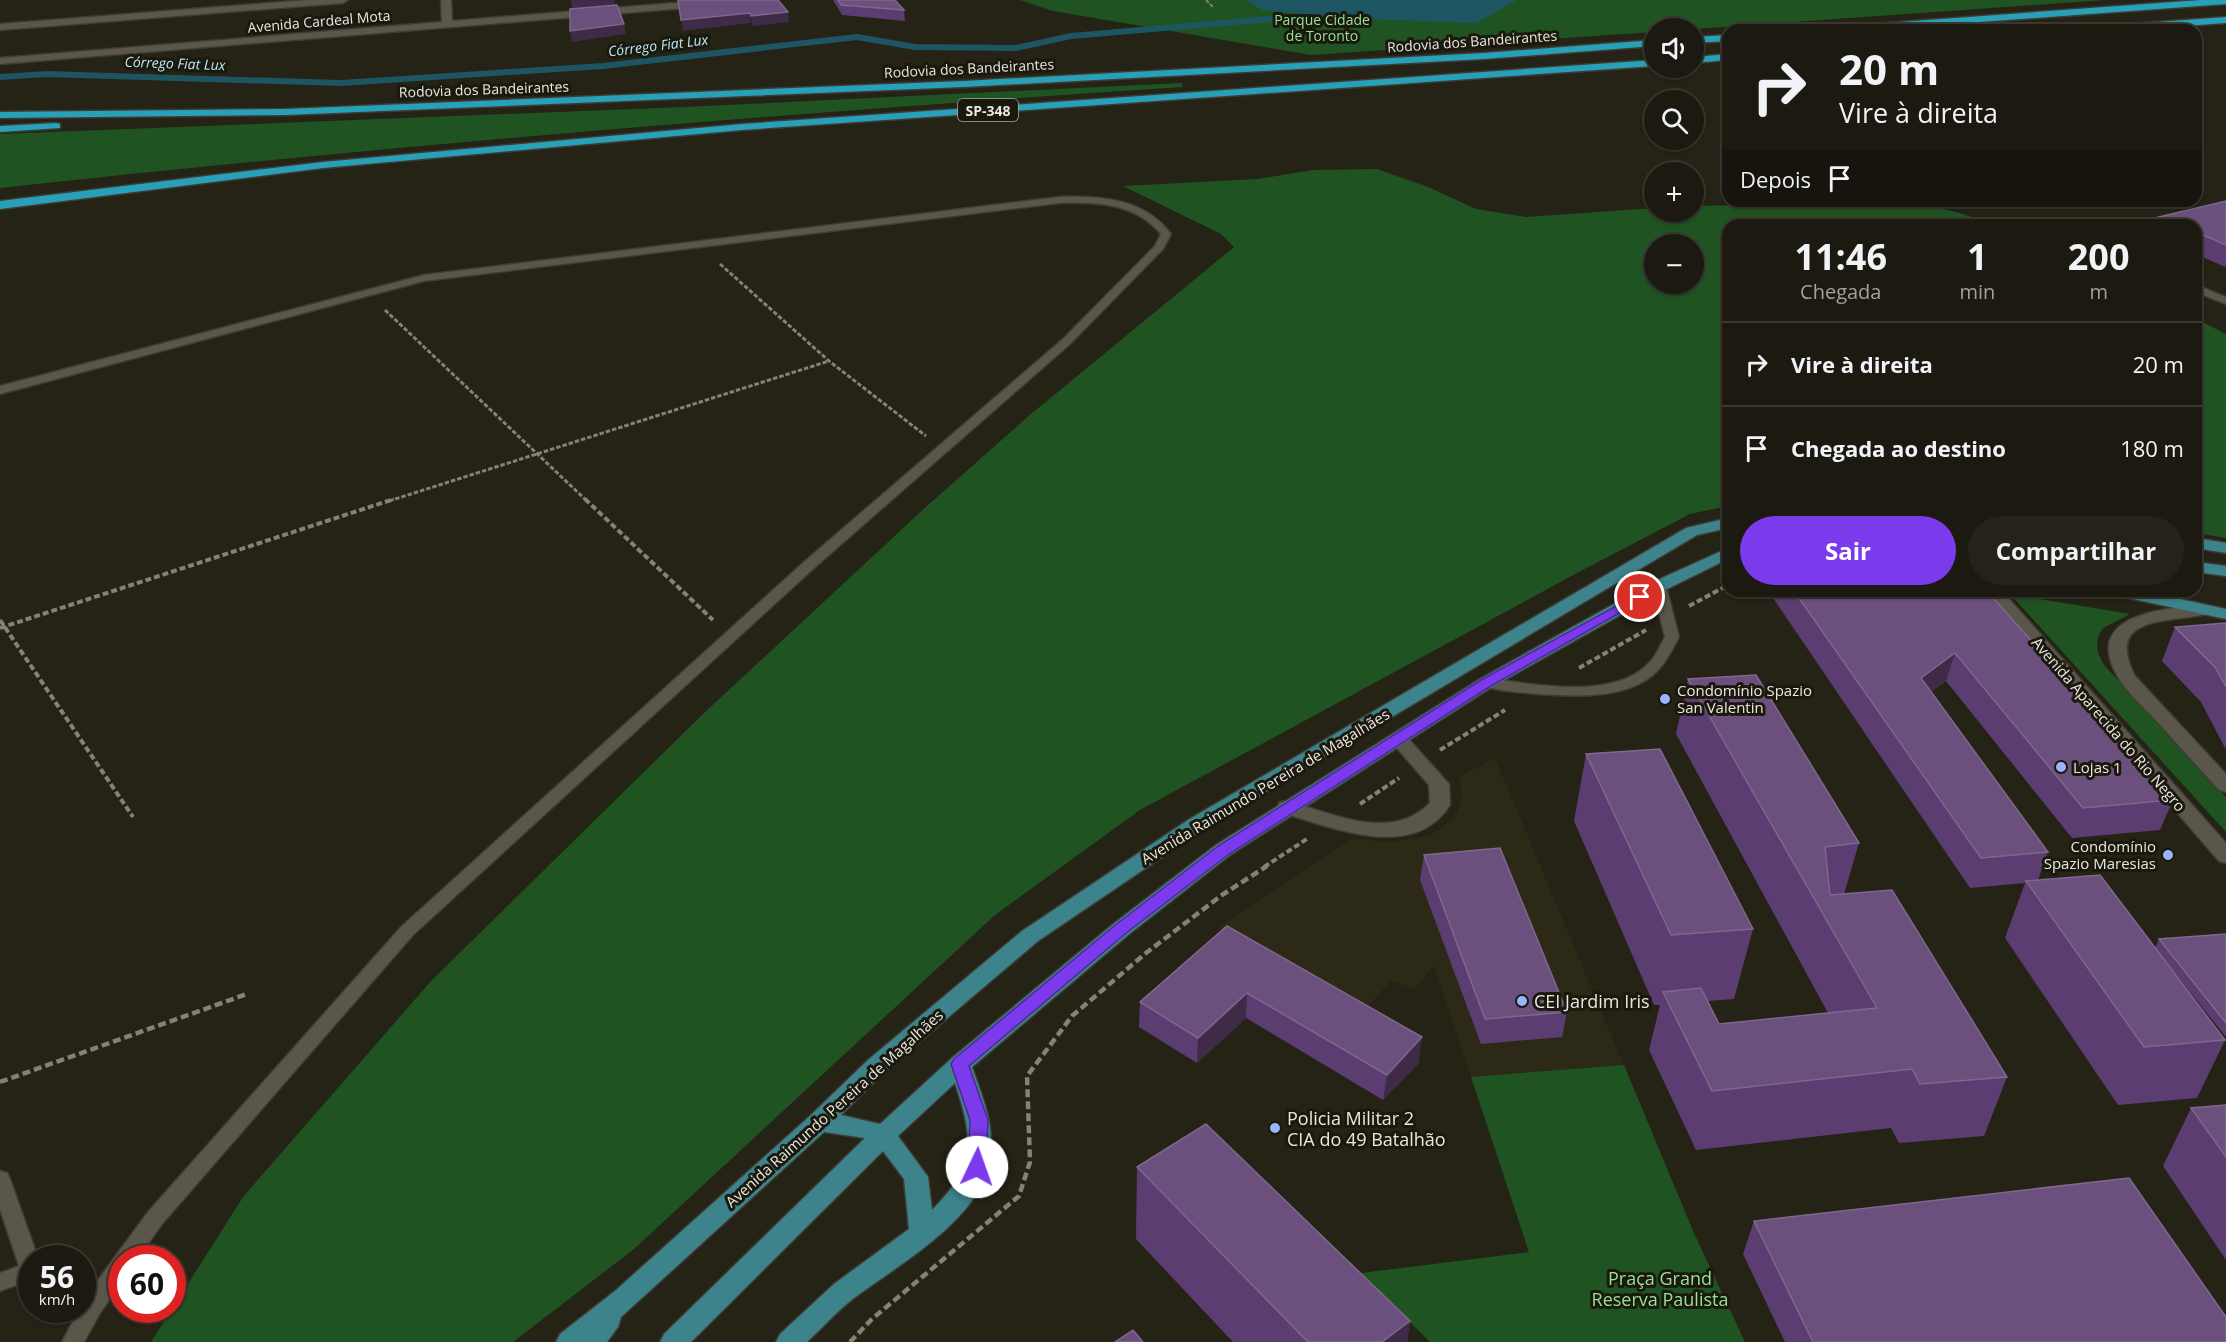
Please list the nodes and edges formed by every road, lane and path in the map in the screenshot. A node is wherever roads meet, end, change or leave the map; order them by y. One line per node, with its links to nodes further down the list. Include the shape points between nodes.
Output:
1 (344, 0): 12 (street)
2 (446, 0): 9 (street)
3 (747, 0): 6 (street, Avenida Cardeal Mota)
4 (1206, 0): 7 (path)
5 (2226, 1): 10 (highway)
6 (703, 2): 9 (street, Avenida Cardeal Mota)
7 (1213, 7)
8 (2226, 20): 11 (highway)
9 (447, 24): 18 (street, Avenida Cardeal Mota)
10 (1914, 24)
11 (2172, 24)
12 (0, 27)
13 (1722, 38): 14 (highway)
14 (1704, 39)
15 (1644, 44): 20 (highway, Rodovia dos Bandeirantes / SP-348, via 964,84)
16 (1722, 58): 17 (highway)
17 (1704, 59)
18 (0, 61)
19 (1644, 64): 23 (highway, SP-348, via 742,127)
20 (285, 112): 21 (highway); 22 (highway, via 214,120)
21 (0, 115)
22 (0, 129)
23 (323, 165): 24 (highway, via 248,167); 25 (highway)
24 (0, 195)
25 (0, 205)
26 (699, 245): 27 (lane, via 424,278); 30 (path); 32 (lane, via 1059,200 1111,201 1135,209 1161,225 1166,234 1159,247 1067,341)
27 (365, 291): 31 (lane); 33 (path)
28 (2202, 291): 29 (lane)
29 (2226, 302)
30 (829, 362): 32 (path); 33 (path)
31 (0, 390)
32 (942, 448): 49 (lane)
33 (538, 452): 48 (path); 49 (path)
34 (1722, 524): 62 (main road, Avenida Raimundo Pereira de Magalhães, via 1692,531 1195,825 1030,936 876,1066)
35 (2202, 544): 36 (main road)
36 (2226, 548)
37 (1722, 556): 40 (main road, Avenida Raimundo Pereira de Magalhães)
38 (2202, 568): 39 (main road)
39 (2226, 571)
40 (1659, 586): 46 (lane); 50 (main road, Avenida Raimundo Pereira de Magalhães)
41 (1722, 588): 46 (path)
42 (1998, 597): 58 (street, Avenida Aparecida do Rio Negro)
43 (2145, 597): 44 (main road)
44 (2201, 610): 45 (main road); 54 (street, via 2158,614 2137,622 2114,650 2116,662 2127,678)
45 (2226, 614)
46 (1666, 618): 51 (path); 51 (lane, via 1672,637 1666,652 1651,671 1634,681 1590,691)
47 (0, 620): 48 (path)
48 (3, 627): 56 (path)
49 (731, 637): 67 (lane, via 407,931 186,1182)
50 (1486, 683): 51 (lane); 52 (main road, Avenida Raimundo Pereira de Magalhães)
51 (1542, 688): 53 (path)
52 (1398, 739): 53 (street); 55 (main road, Avenida Raimundo Pereira de Magalhães)
53 (1421, 763): 57 (path); 57 (street, via 1441,794 1440,805 1423,823 1388,831 1368,830)
54 (2226, 786)
55 (1287, 807): 57 (street); 60 (main road, Avenida Raimundo Pereira de Magalhães, via 1223,850 1120,930)
56 (133, 817)
57 (1335, 820): 79 (path, via 1222,895 1072,1016 1027,1076 1030,1162 1019,1196 872,1319)
58 (2226, 856)
59 (246, 994): 61 (path)
60 (960, 1064): 63 (main road, Avenida Raimundo Pereira de Magalhães); 65 (main road, via 979,1120 977,1167 958,1200)
61 (0, 1082)
62 (819, 1122): 63 (main road, via 855,1126); 72 (main road, Avenida Raimundo Pereira de Magalhães)
63 (884, 1135): 65 (main road, via 916,1177); 77 (main road, Avenida Raimundo Pereira de Magalhães)
64 (0, 1179): 66 (lane)
65 (922, 1233): 78 (main road, via 840,1294)
66 (21, 1245)
67 (136, 1245)
68 (18, 1276): 70 (lane)
69 (108, 1281): 71 (lane)
70 (0, 1282)
71 (96, 1294)
72 (624, 1299): 75 (main road, Avenida Raimundo Pereira de Magalhães); 76 (main road)
73 (80, 1323): 74 (lane)
74 (73, 1342)
75 (569, 1342)
76 (591, 1342)
77 (673, 1342)
78 (789, 1342)
79 (850, 1342)

